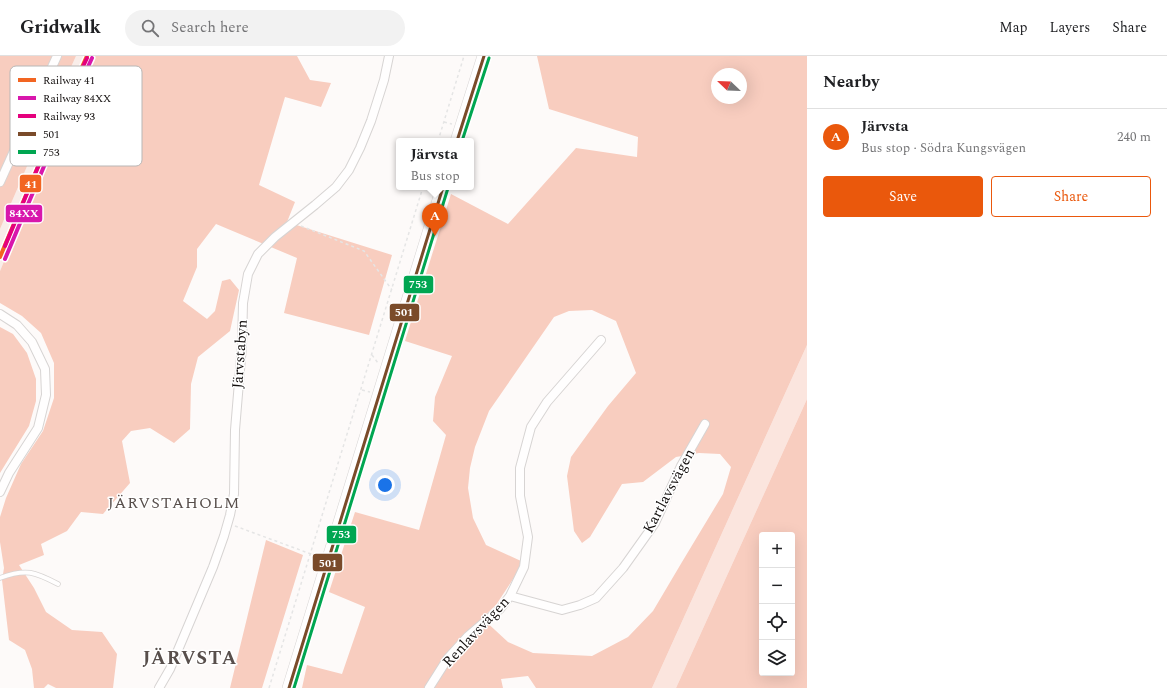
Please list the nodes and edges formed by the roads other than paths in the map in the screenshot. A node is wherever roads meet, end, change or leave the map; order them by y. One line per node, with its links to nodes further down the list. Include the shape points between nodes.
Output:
1 (56, 56): 4 (street)
2 (389, 56): 16 (street, Järvstabyn, via 371,121 349,170 336,187 258,254 248,274 243,303 235,430 234,494 228,524 204,589 170,669)
3 (484, 56): 5 (main road)
4 (52, 66)
5 (458, 138)
6 (10, 160): 7 (street)
7 (0, 182)
8 (442, 190): 17 (main road)
9 (0, 314): 12 (street, via 17,325 32,342 45,369 46,395 38,428)
10 (601, 340): 15 (street, Renlavsvägen, via 547,402 531,427 520,468 520,496 528,537 524,567)
11 (704, 424): 15 (street, Kartlavsvägen, via 655,523 623,568 596,598 562,610)
12 (0, 492)
13 (0, 578): 14 (lane, via 12,573 26,572 40,574)
14 (58, 584)
15 (510, 596): 18 (street, Renlavsvägen, via 500,609 468,636 448,658)
16 (159, 688)
17 (289, 688)
18 (428, 688)

